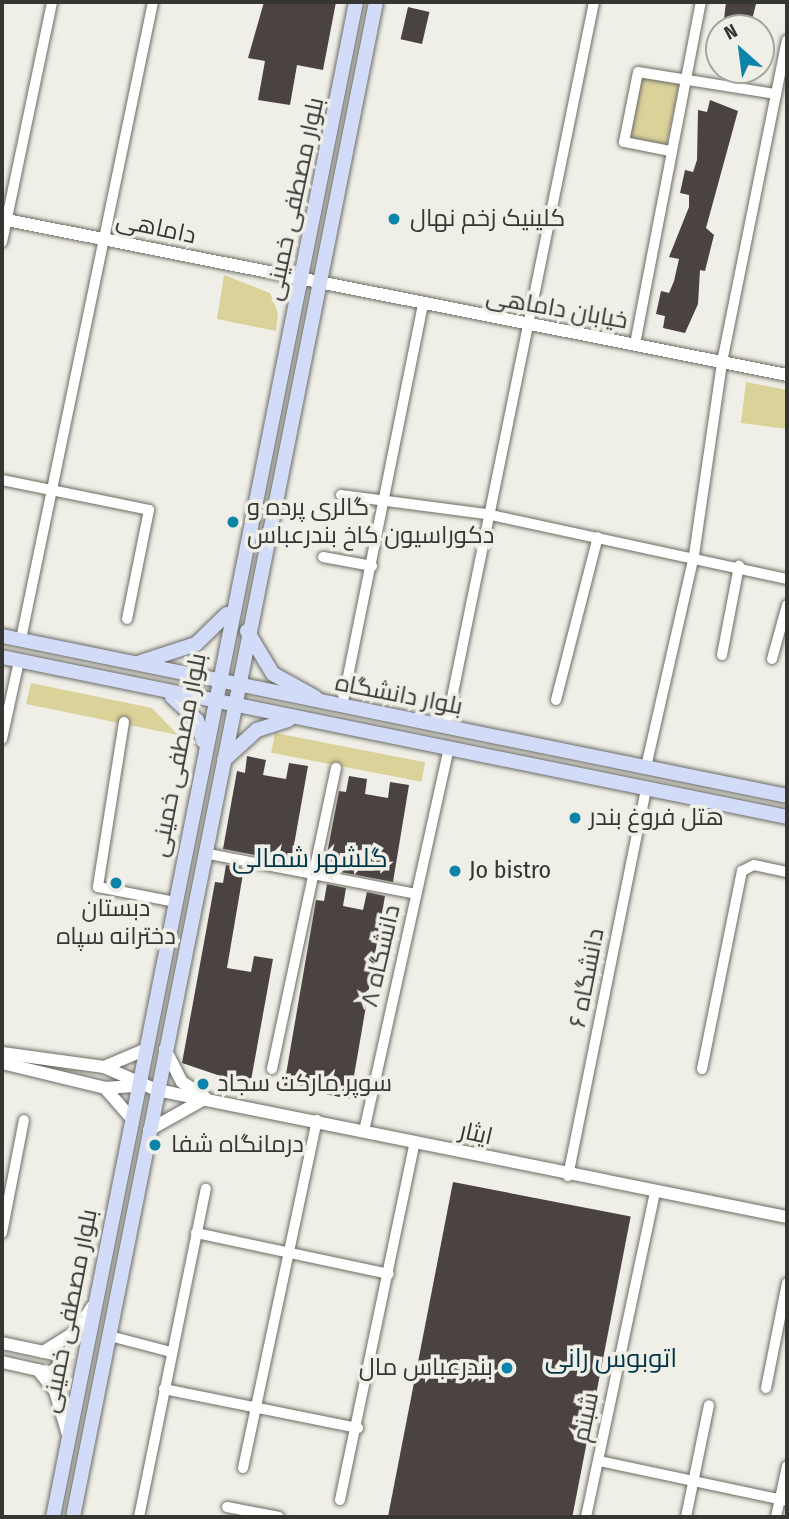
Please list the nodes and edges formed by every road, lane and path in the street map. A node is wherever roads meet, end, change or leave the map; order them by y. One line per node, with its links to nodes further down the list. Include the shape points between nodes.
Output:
1 (52, 2): 11 (street)
2 (153, 2): 12 (street)
3 (356, 2): 14 (main road, بلوار مصطفی خمینی)
4 (376, 2): 15 (main road, بلوار مصطفی خمینی)
5 (594, 2): 17 (street)
6 (701, 2): 8 (street)
7 (787, 41): 9 (street)
8 (684, 81): 9 (street); 10 (street); 10 (street, via 638,72 624,142)
9 (776, 94): 19 (street)
10 (670, 151): 18 (street)
11 (4, 220): 12 (street, داماهی); 13 (street)
12 (103, 239): 14 (street, داماهی); 22 (street)
13 (2, 242)
14 (302, 280): 15 (street, داماهی); 33 (main road, بلوار مصطفی خمینی)
15 (319, 284): 16 (street, خیابان داماهی); 35 (main road, بلوار مصطفی خمینی)
16 (423, 305): 17 (street, خیابان داماهی); 24 (street)
17 (528, 326): 18 (street, خیابان داماهی); 25 (street)
18 (635, 344): 19 (street, خیابان داماهی)
19 (722, 362): 20 (street, خیابان داماهی); 27 (street)
20 (787, 375)
21 (2, 480): 22 (street)
22 (51, 490): 34 (street, via 149,510); 37 (street)
23 (341, 495): 24 (street)
24 (386, 500): 25 (street); 29 (street)
25 (486, 514): 26 (street); 52 (street)
26 (598, 537): 27 (street); 46 (street)
27 (694, 555): 30 (street); 57 (street)
28 (323, 557): 29 (street)
29 (372, 566): 48 (street)
30 (739, 566): 31 (street); 38 (street)
31 (787, 579)
32 (787, 605): 40 (street)
33 (232, 607): 42 (main road, via 196,644); 43 (main road, بلوار مصطفی خمینی)
34 (127, 619)
35 (247, 631): 44 (main road, بلوار مصطفی خمینی); 48 (main road, via 273,674)
36 (2, 636): 37 (main road, بلوار دانشگاه)
37 (21, 639): 42 (main road, بلوار دانشگاه)
38 (722, 655)
39 (2, 657): 41 (main road, بلوار دانشگاه)
40 (772, 659)
41 (19, 661): 45 (main road, بلوار دانشگاه); 53 (street)
42 (136, 662): 43 (main road, بلوار دانشگاه)
43 (215, 682): 44 (main road, بلوار دانشگاه); 47 (main road, بلوار مصطفی خمینی)
44 (236, 686): 48 (main road, بلوار دانشگاه); 49 (main road, بلوار مصطفی خمینی)
45 (148, 688): 47 (main road, بلوار دانشگاه); 54 (main road, via 188,708)
46 (556, 700)
47 (212, 703): 49 (main road, بلوار دانشگاه); 54 (main road, بلوار مصطفی خمینی)
48 (335, 705): 52 (main road, بلوار دانشگاه)
49 (232, 707): 50 (main road, بلوار دانشگاه); 56 (main road, بلوار مصطفی خمینی)
50 (298, 719): 55 (main road, بلوار دانشگاه); 56 (main road, via 257,730)
51 (124, 722): 66 (street, via 98,887)
52 (446, 727): 57 (main road, بلوار دانشگاه)
53 (2, 739)
54 (204, 747): 66 (main road, بلوار مصطفی خمینی)
55 (449, 749): 59 (main road, بلوار دانشگاه); 65 (street, دانشگاه ۸)
56 (223, 761): 62 (main road, بلوار مصطفی خمینی)
57 (646, 767): 60 (main road, بلوار دانشگاه)
58 (336, 768): 64 (street)
59 (646, 789): 61 (main road, بلوار دانشگاه); 84 (street, دانشگاه ۶)
60 (787, 796)
61 (787, 817)
62 (204, 853): 64 (street); 67 (main road, بلوار مصطفی خمینی)
63 (787, 872): 73 (street, via 754,864 742,871)
64 (315, 875): 65 (street); 72 (street)
65 (416, 894): 82 (street, دانشگاه ۸)
66 (175, 902): 68 (main road, بلوار مصطفی خمینی)
67 (165, 1049): 76 (main road, بلوار مصطفی خمینی); 77 (street, via 182,1082)
68 (144, 1050): 71 (street); 74 (main road, بلوار مصطفی خمینی)
69 (2, 1054): 71 (street)
70 (2, 1063): 75 (street)
71 (104, 1067): 74 (street)
72 (272, 1069)
73 (702, 1069)
74 (137, 1086): 75 (street); 76 (street, ایثار); 78 (main road, بلوار مصطفی خمینی)
75 (105, 1088): 78 (street)
76 (157, 1090): 77 (street, ایثار); 81 (main road, بلوار مصطفی خمینی)
77 (206, 1098): 80 (street, ایثار); 81 (street)
78 (131, 1118): 94 (main road, بلوار مصطفی خمینی)
79 (24, 1120): 87 (street)
80 (317, 1120): 82 (street, ایثار); 91 (street)
81 (149, 1130): 95 (main road, بلوار مصطفی خمینی)
82 (364, 1130): 83 (street, ایثار)
83 (415, 1142): 84 (street, ایثار); 92 (street)
84 (568, 1176): 86 (street, ایثار)
85 (206, 1189): 90 (street)
86 (655, 1192): 88 (street, ایثار); 107 (street, شبنم)
87 (5, 1199): 89 (street)
88 (787, 1217)
89 (2, 1233)
90 (196, 1233): 91 (street); 98 (street)
91 (288, 1254): 92 (street); 104 (street)
92 (389, 1274): 105 (street)
93 (787, 1283): 101 (street)
94 (96, 1300): 97 (street, via 76,1331); 106 (main road, بلوار مصطفی خمینی)
95 (110, 1336): 98 (street); 115 (main road, بلوار مصطفی خمینی)
96 (2, 1343): 97 (street)
97 (43, 1352): 100 (street, via 62,1363 57,1372)
98 (171, 1352): 102 (street)
99 (2, 1362): 100 (street)
100 (38, 1370): 106 (street, via 55,1391)
101 (766, 1388)
102 (164, 1389): 104 (street); 116 (street)
103 (709, 1405): 110 (street)
104 (255, 1409): 105 (street); 109 (street)
105 (358, 1428): 111 (street)
106 (68, 1437): 114 (main road, بلوار مصطفی خمینی)
107 (598, 1461): 110 (street, شبنم); 118 (street)
108 (787, 1466): 112 (street)
109 (243, 1468)
110 (694, 1481): 112 (street, شبنم); 119 (street)
111 (340, 1500)
112 (783, 1500): 120 (street)
113 (227, 1507): 117 (street)
114 (53, 1517)
115 (73, 1517)
116 (139, 1517)
117 (279, 1517)
118 (586, 1517)
119 (686, 1517)
120 (776, 1517)

